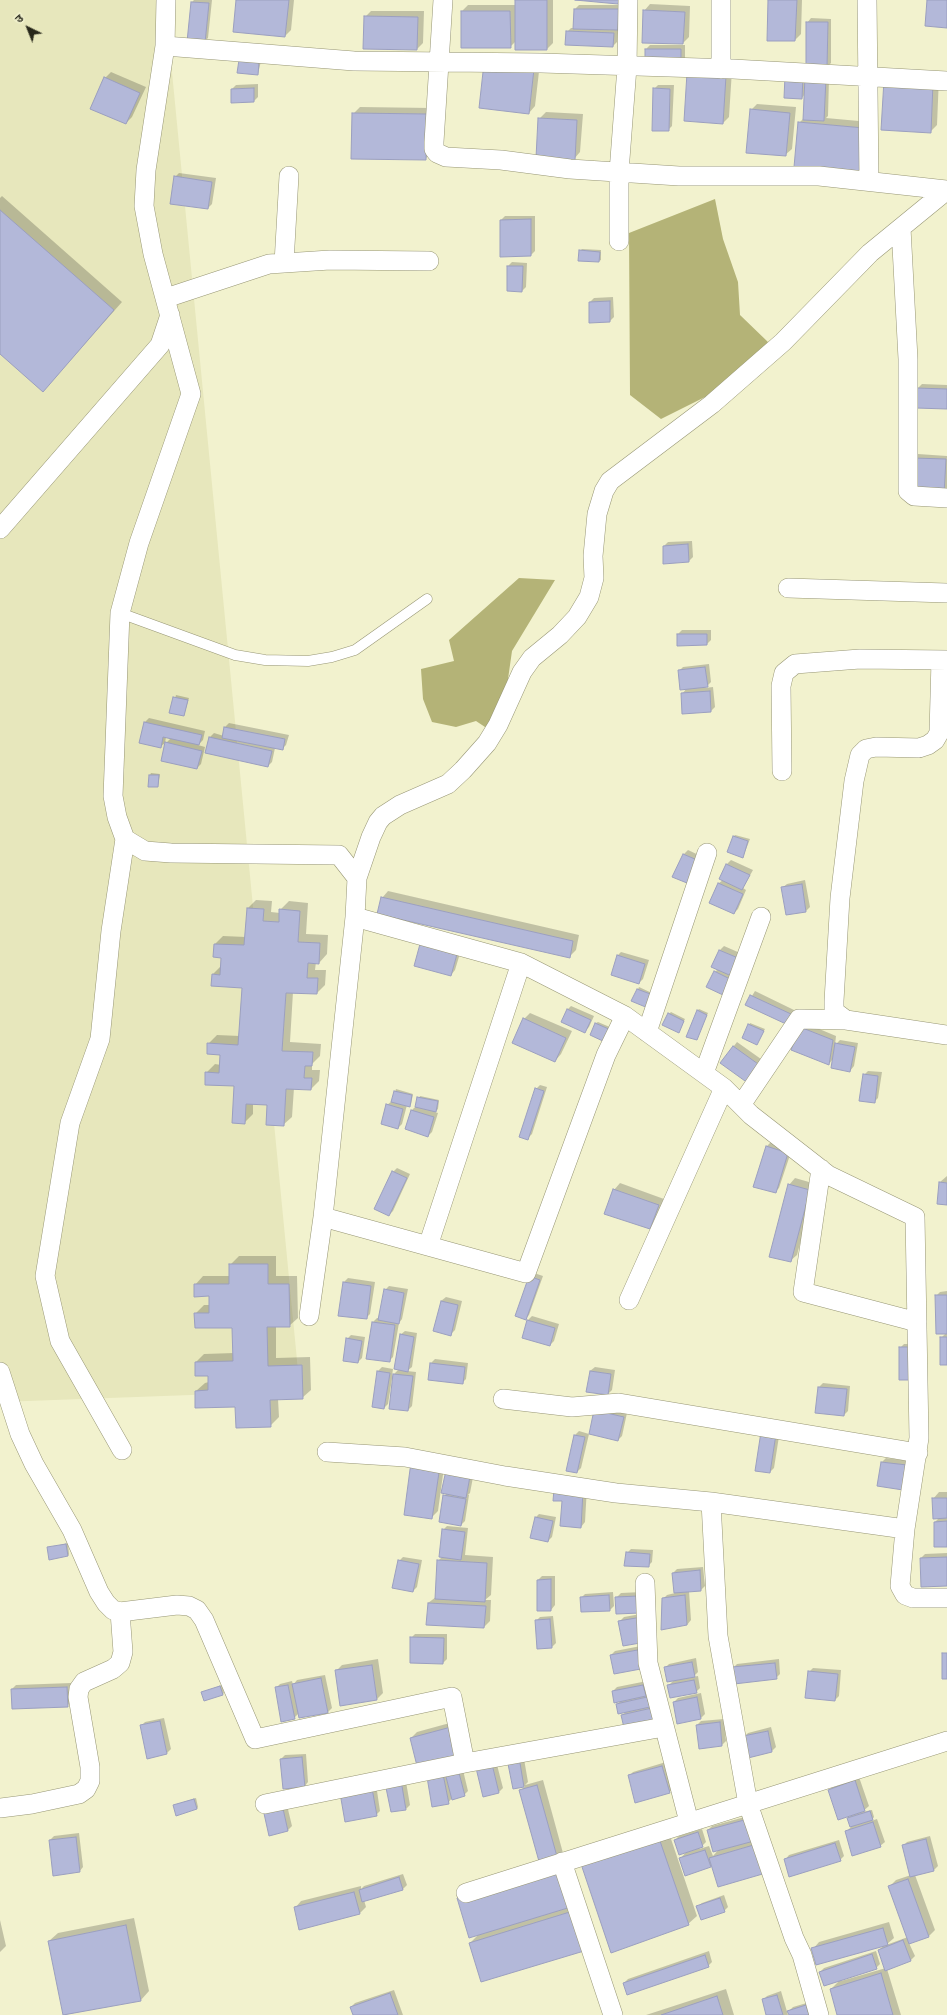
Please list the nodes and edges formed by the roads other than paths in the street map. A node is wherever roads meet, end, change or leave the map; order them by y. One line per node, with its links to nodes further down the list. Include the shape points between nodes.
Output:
1 (166, 0): 6 (street)
2 (443, 0): 7 (street)
3 (628, 0): 8 (street)
4 (721, 0): 9 (street)
5 (867, 0): 10 (street)
6 (165, 46): 7 (street, via 354,61); 20 (street, via 146,170 144,206)
7 (439, 62): 8 (street); 12 (street, via 434,149 441,155)
8 (627, 67): 9 (street); 12 (street)
9 (721, 69): 10 (street)
10 (867, 76): 11 (street); 14 (street)
11 (947, 81)
12 (619, 172): 14 (street, via 679,176 819,176); 17 (street)
13 (289, 176): 19 (street)
14 (869, 181): 15 (street)
15 (947, 190): 16 (street)
16 (901, 228): 21 (street, via 908,359 908,491 914,496); 31 (street, via 870,253 783,342 712,404 610,481 597,514 593,556 594,578 589,597 577,617 532,658 522,672 487,743 463,770 448,784 400,805 383,816 373,832)
17 (619, 241)
18 (429, 261): 19 (street, via 330,260)
19 (284, 263): 20 (street, via 260,266)
20 (168, 307): 22 (street, via 160,345); 26 (street, via 191,394 139,543)
21 (947, 498)
22 (0, 529)
23 (788, 588): 24 (street)
24 (947, 593)
25 (427, 599): 26 (lane, via 355,650 308,661 235,656)
26 (120, 613): 29 (street, via 113,796)
27 (944, 660): 28 (street, via 860,659 795,664 784,673 781,686); 36 (street, via 939,733 935,740 919,748 866,749 860,755 856,766 840,898 834,1001 834,1011)
28 (782, 771)
29 (125, 838): 31 (street, via 145,851 339,855); 51 (street, via 111,931 100,1039 70,1123 45,1276 60,1341)
30 (707, 853): 37 (street)
31 (357, 878): 32 (street)
32 (355, 917): 34 (street); 43 (street)
33 (761, 917): 39 (street)
34 (521, 963): 35 (street); 44 (street)
35 (625, 1016): 37 (street); 44 (street, via 606,1055 526,1273)
36 (846, 1020): 38 (street); 41 (street, via 799,1019)
37 (647, 1032): 39 (street)
38 (947, 1035)
39 (704, 1073): 40 (street)
40 (724, 1088): 41 (street); 45 (street)
41 (741, 1105): 42 (street)
42 (820, 1169): 47 (street, via 915,1217); 47 (street, via 803,1292)
43 (323, 1217): 44 (street); 46 (street)
44 (428, 1246)
45 (629, 1300)
46 (309, 1316)
47 (917, 1322): 53 (street)
48 (0, 1372): 49 (street)
49 (3, 1398): 58 (street, via 34,1464 72,1530 99,1592 113,1610)
50 (503, 1399): 53 (street, via 572,1407 619,1403)
51 (122, 1450)
52 (327, 1452): 54 (street, via 405,1457 616,1493)
53 (918, 1453): 55 (street)
54 (711, 1502): 55 (street); 63 (street, via 718,1636)
55 (905, 1529): 57 (street, via 900,1586 905,1595 912,1598)
56 (645, 1582): 59 (street, via 648,1663)
57 (947, 1598)
58 (120, 1612): 61 (street, via 177,1605 198,1610 255,1739 452,1697); 64 (street, via 123,1652 120,1663 113,1669 84,1682 79,1689 78,1697 90,1767 90,1781 86,1789 79,1794)
59 (664, 1728): 61 (street); 65 (street)
60 (947, 1741): 63 (street)
61 (465, 1763): 62 (street)
62 (265, 1804)
63 (748, 1804): 65 (street); 69 (street, via 802,1955)
64 (0, 1808)
65 (689, 1822): 66 (street)
66 (562, 1862): 67 (street); 68 (street)
67 (466, 1893)
68 (613, 2015)
69 (820, 2015)

